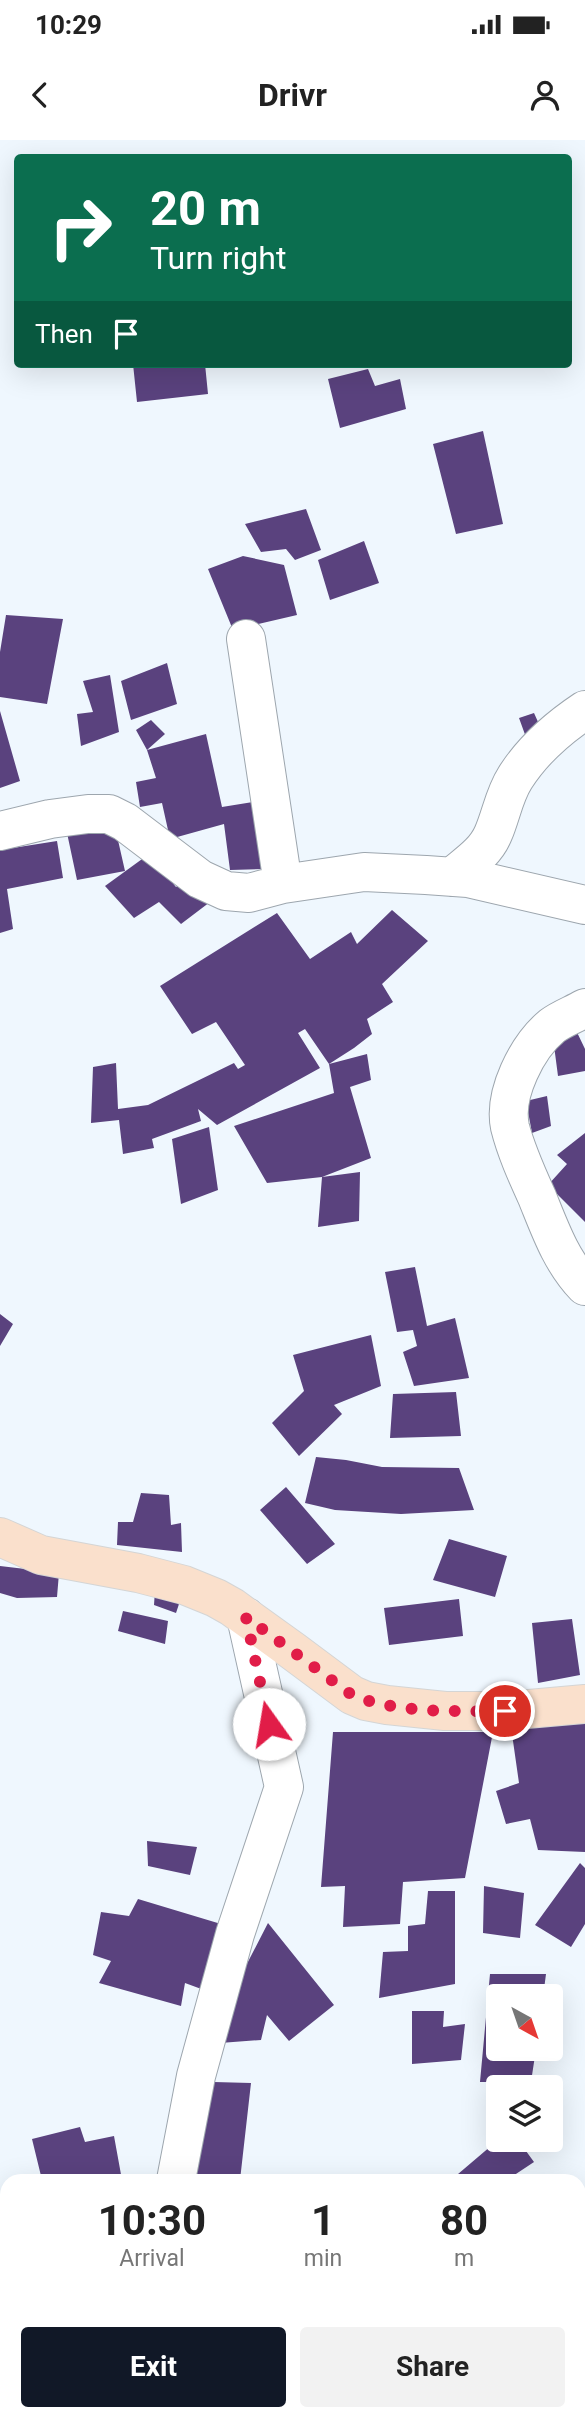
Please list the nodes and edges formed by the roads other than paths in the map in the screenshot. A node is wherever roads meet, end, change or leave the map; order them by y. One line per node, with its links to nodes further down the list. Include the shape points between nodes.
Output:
1 (246, 639): 5 (street)
2 (585, 710): 4 (street, via 525,765 513,781 485,848)
3 (0, 831): 5 (street, via 63,817 109,814 200,879 226,891 249,893)
4 (452, 877): 5 (street, via 364,872); 6 (street)
5 (283, 884)
6 (585, 905)
7 (585, 1008): 8 (street, via 552,1026 533,1047 517,1074 510,1124 553,1238 567,1266)
8 (585, 1286)
9 (0, 1537): 10 (main road, via 41,1555 184,1585)
10 (246, 1617): 11 (main road, via 352,1695 366,1700 445,1710 505,1711); 12 (street, via 284,1787 234,1934 196,2076)
11 (585, 1704)
12 (177, 2174)

